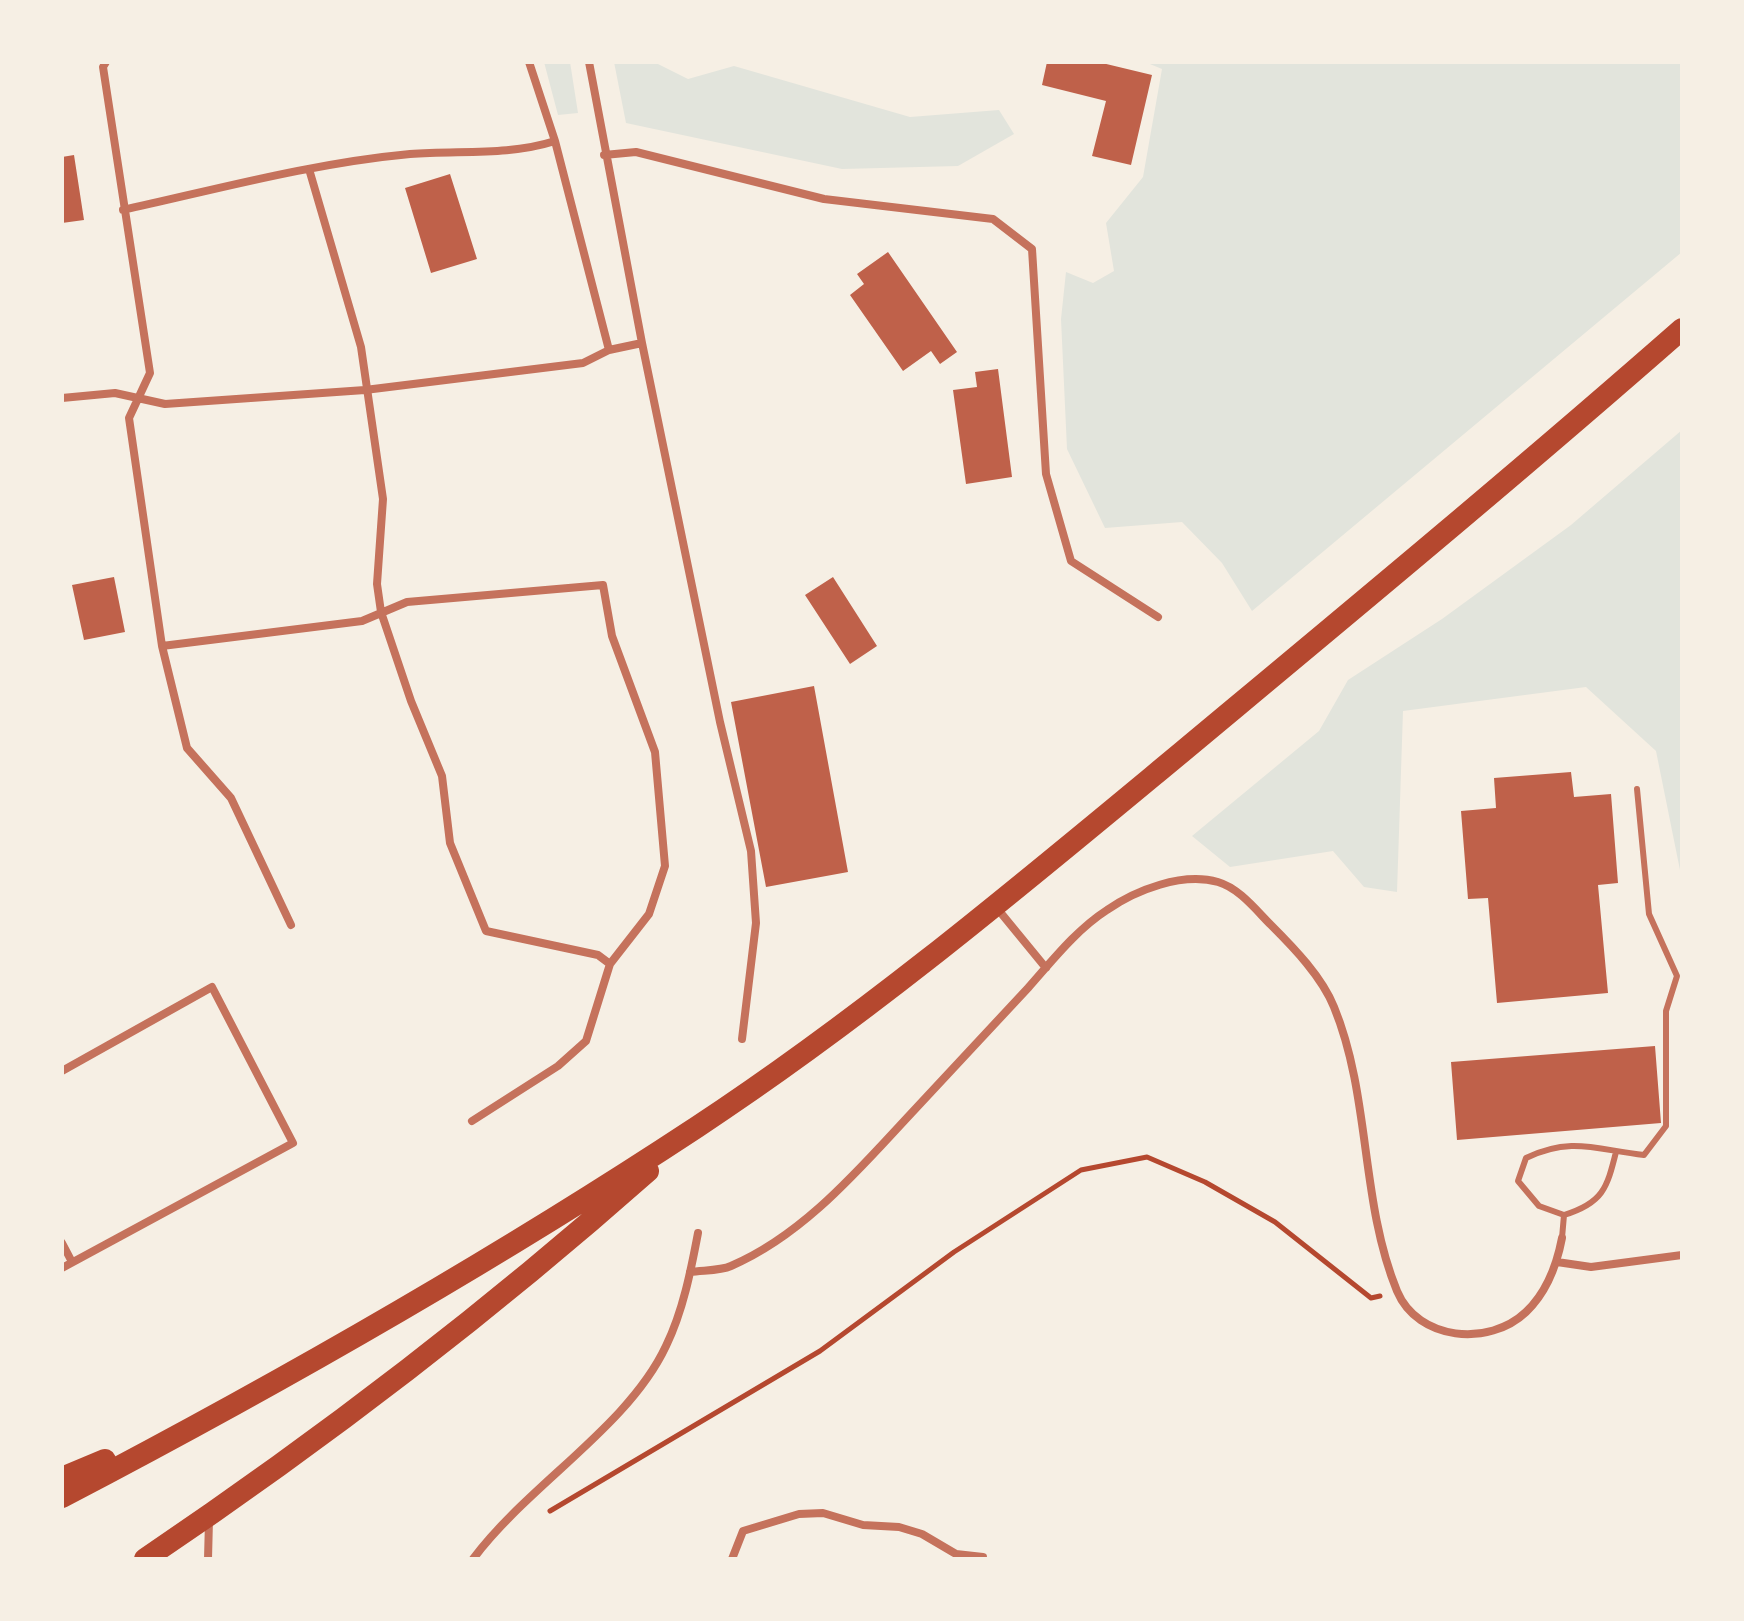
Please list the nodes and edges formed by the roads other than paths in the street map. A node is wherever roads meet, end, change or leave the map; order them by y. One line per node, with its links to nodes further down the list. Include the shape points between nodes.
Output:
1 (106, 62): 7 (street)
2 (529, 62): 4 (street)
3 (589, 62): 5 (street)
4 (555, 141): 6 (street, via 530,149 409,154); 10 (street)
5 (604, 155): 9 (street); 15 (street, via 636,152 824,199 993,219 1032,249 1046,474 1071,561)
6 (309, 169): 7 (street); 11 (street, via 361,347)
7 (123, 210): 13 (street, via 150,373)
8 (1682, 329): 18 (highway, via 1506,484)
9 (642, 343): 10 (street); 22 (street, via 751,851 756,923)
10 (609, 350): 11 (street, via 583,363)
11 (365, 390): 13 (street, via 165,404); 14 (street, via 383,499 377,584)
12 (62, 398): 13 (street, via 115,393)
13 (141, 398): 16 (street, via 129,418)
14 (381, 612): 16 (street, via 362,621); 20 (street, via 442,776 450,843 486,931 598,955); 20 (street, via 407,602 603,585 612,636 655,752 665,866 649,914)
15 (1158, 617)
16 (162, 646): 19 (street, via 187,748 231,798)
17 (1637, 789): 26 (lane, via 1649,914 1677,976 1666,1011 1666,1126 1644,1155)
18 (996, 906): 21 (street); 25 (highway)
19 (291, 925)
20 (610, 964): 24 (street, via 586,1041 558,1066)
21 (1046, 968): 33 (street, via 1108,909 1163,884 1197,878 1222,883 1295,948 1333,1004 1351,1062 1380,1231 1398,1293 1418,1318 1449,1335 1492,1331 1526,1312); 35 (street, via 841,1189 770,1245 728,1268)
22 (742, 1039)
23 (62, 1071): 32 (street, via 212,987 293,1143)
24 (472, 1121)
25 (700, 1125): 36 (highway, via 428,1297); 39 (highway, via 546,1262)
26 (1616, 1152): 27 (lane, via 1606,1190 1582,1209); 27 (lane, via 1580,1143 1551,1146 1526,1158 1518,1181 1539,1206)
27 (1564, 1215): 29 (lane)
28 (698, 1233): 35 (street)
29 (1562, 1238): 33 (street)
30 (62, 1243): 32 (street)
31 (1682, 1255): 33 (street, via 1591,1267)
32 (72, 1262): 34 (street)
33 (1557, 1262)
34 (62, 1268)
35 (690, 1272): 43 (street, via 666,1346 625,1406 496,1529)
36 (252, 1398): 37 (highway); 38 (highway)
37 (62, 1478)
38 (62, 1497)
39 (209, 1516): 41 (highway); 42 (street)
40 (983, 1557): 44 (street, via 956,1554 899,1527 863,1525 823,1513 799,1514 743,1531)
41 (145, 1559)
42 (208, 1559)
43 (473, 1559)
44 (732, 1559)

